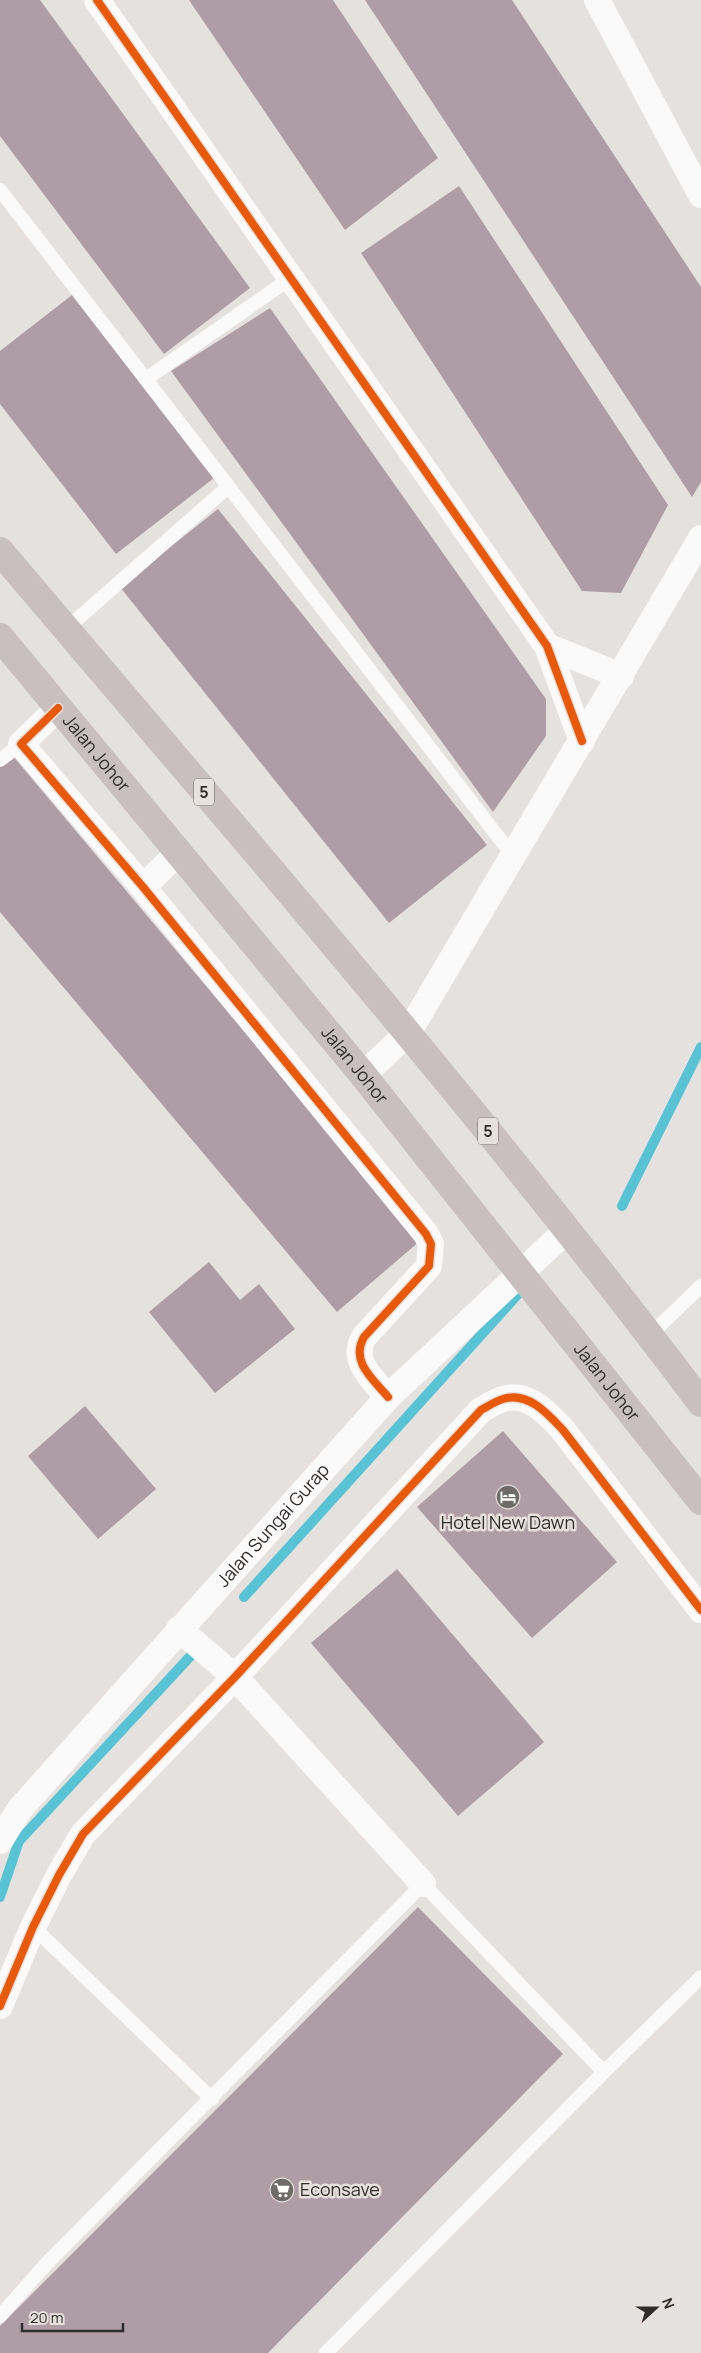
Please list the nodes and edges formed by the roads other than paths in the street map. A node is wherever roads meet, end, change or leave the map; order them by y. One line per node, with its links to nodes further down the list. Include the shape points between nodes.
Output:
1 (97, 0): 5 (street)
2 (597, 0): 4 (street)
3 (0, 190): 6 (lane)
4 (701, 196)
5 (291, 278): 6 (lane); 12 (street)
6 (146, 379): 7 (lane)
7 (228, 486): 10 (lane); 19 (lane)
8 (701, 538): 13 (street)
9 (0, 551): 10 (highway, 5)
10 (66, 629): 21 (highway, 5)
11 (0, 637): 14 (highway, Jalan Johor)
12 (548, 646): 13 (street); 15 (street)
13 (621, 676): 15 (street)
14 (58, 708): 16 (street); 18 (highway, Jalan Johor)
15 (582, 741): 19 (street)
16 (20, 744): 17 (lane); 20 (street)
17 (0, 760)
18 (178, 853): 20 (street); 22 (highway, Jalan Johor)
19 (514, 856): 21 (street)
20 (142, 886): 27 (street, via 431,1244 429,1266 359,1346 361,1364)
21 (408, 1034): 22 (street); 23 (highway, 5)
22 (363, 1075): 24 (highway, Jalan Johor)
23 (568, 1229): 24 (street, Jalan Sungai Gurap); 26 (highway, 5)
24 (520, 1273): 27 (street, Jalan Sungai Gurap); 29 (highway, Jalan Johor)
25 (701, 1286): 26 (lane)
26 (650, 1335): 28 (highway, 5)
27 (388, 1397): 31 (street, Jalan Sungai Gurap)
28 (701, 1403)
29 (701, 1501)
30 (701, 1610): 32 (street, via 563,1430 544,1410 520,1398 504,1399 481,1410)
31 (179, 1629): 32 (street); 33 (street, Jalan Sungai Gurap, via 19,1810)
32 (235, 1677): 34 (street); 35 (street, via 83,1834)
33 (0, 1841)
34 (423, 1884): 38 (lane); 39 (lane)
35 (32, 1927): 37 (street); 39 (lane)
36 (701, 1977): 38 (lane)
37 (0, 2006)
38 (604, 2072): 41 (lane)
39 (212, 2099): 40 (lane, via 48,2262)
40 (0, 2316)
41 (326, 2353)

